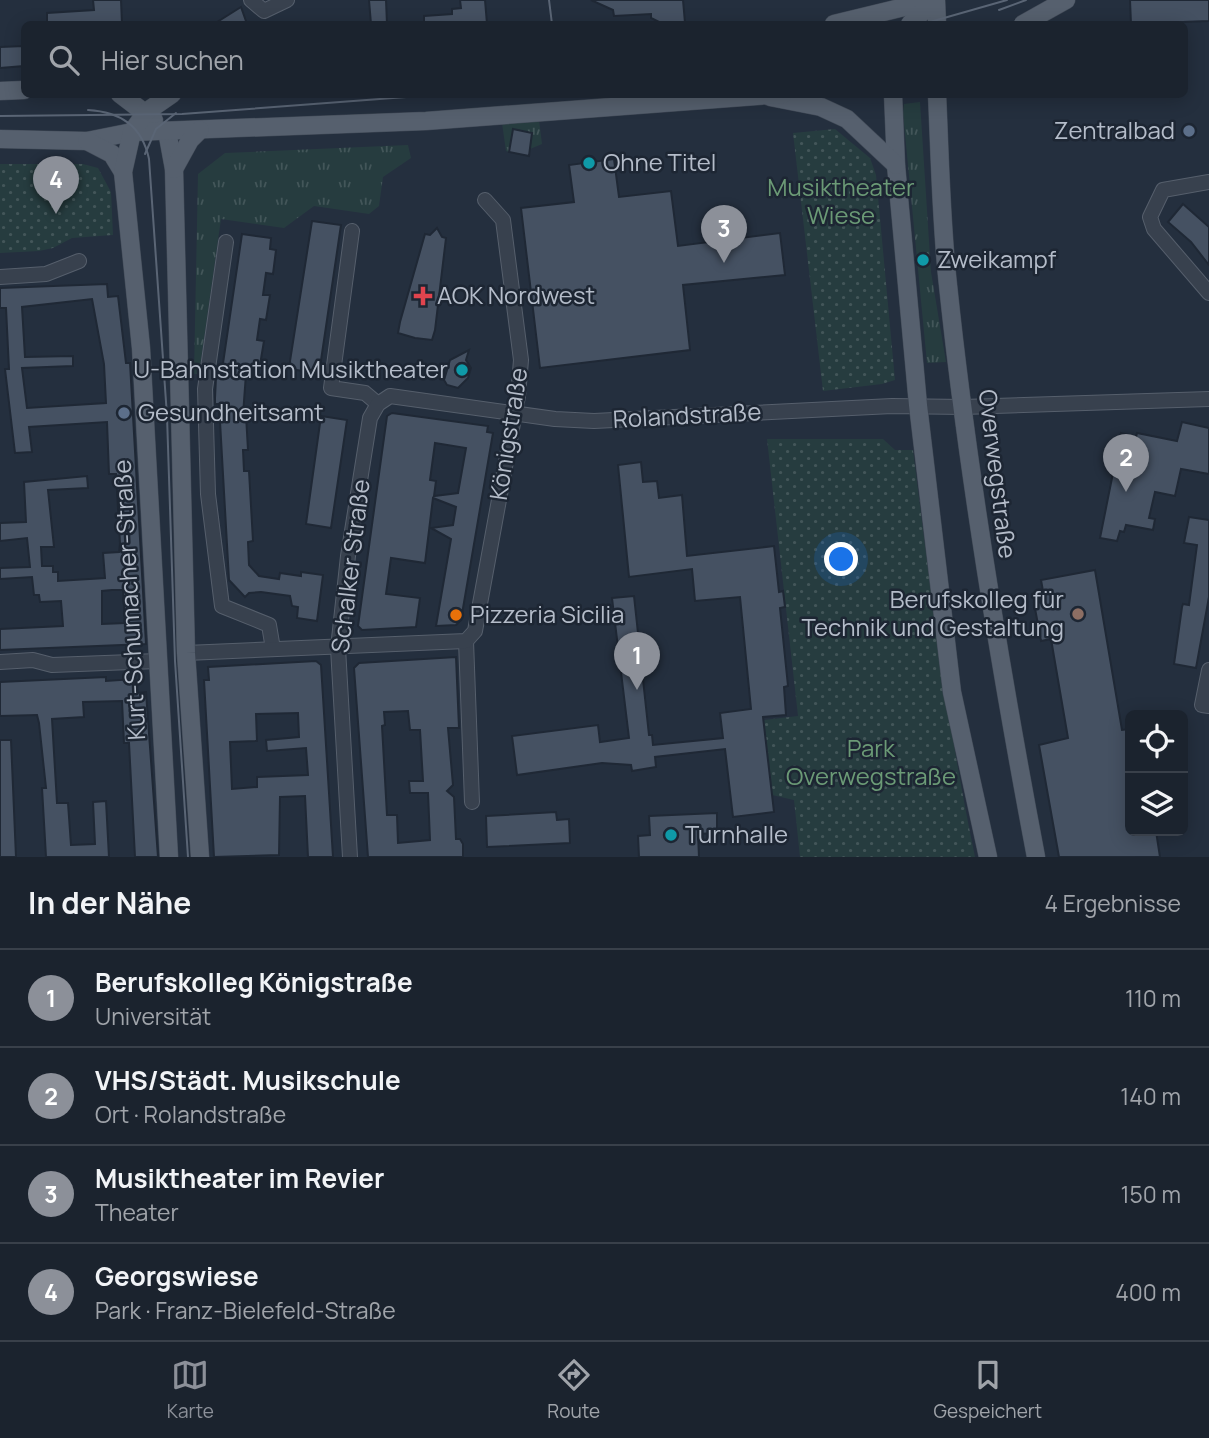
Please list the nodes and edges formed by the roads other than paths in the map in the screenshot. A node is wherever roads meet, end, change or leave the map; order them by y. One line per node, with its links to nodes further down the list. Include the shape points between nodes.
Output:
1 (251, 0): 2 (street, via 264,11)
2 (287, 0)
3 (935, 0): 5 (main road); 7 (main road); 8 (main road)
4 (1066, 0): 9 (main road)
5 (891, 12): 6 (main road)
6 (848, 21)
7 (913, 21)
8 (937, 21)
9 (1028, 21)
10 (0, 90): 11 (main road)
11 (21, 90)
12 (126, 98): 18 (main road)
13 (166, 98): 18 (main road)
14 (735, 98): 19 (main road, via 474,118)
15 (786, 98): 24 (main road, via 846,119)
16 (893, 98): 24 (main road)
17 (937, 98): 37 (main road, Overwegstraße, via 947,283)
18 (146, 112): 20 (main road); 21 (main road)
19 (200, 130): 20 (main road); 25 (main road)
20 (167, 131): 21 (main road); 25 (main road)
21 (132, 132): 23 (main road); 26 (main road, Kurt-Schumacher-Straße)
22 (0, 139): 23 (main road)
23 (87, 141): 26 (main road, via 112,155)
24 (896, 165): 36 (main road)
25 (174, 169): 42 (main road)
26 (123, 172): 43 (main road, Kurt-Schumacher-Straße, via 141,348)
27 (1209, 181): 33 (street, via 1163,190 1150,217 1154,229)
28 (485, 200): 38 (street, Königstraße, via 503,220 521,360)
29 (352, 231): 35 (street, via 331,388 365,393)
30 (226, 242): 41 (street, via 205,389 208,494 222,606 269,625)
31 (79, 261): 32 (street, via 46,274)
32 (0, 277)
33 (1209, 293)
34 (1209, 399): 37 (street, Rolandstraße)
35 (377, 404): 38 (street, Rolandstraße, via 390,396); 40 (street, Schalker Straße, via 370,418 350,542)
36 (918, 405): 37 (street, Rolandstraße); 38 (street, Rolandstraße, via 594,421); 51 (main road, via 952,692)
37 (963, 407): 52 (main road, Overwegstraße, via 986,580)
38 (514, 413): 39 (street, Königstraße)
39 (471, 636): 40 (street); 47 (street, Königstraße)
40 (338, 648): 41 (street); 50 (street, Schalker Straße)
41 (273, 649): 42 (street)
42 (186, 653): 49 (main road)
43 (158, 661): 44 (street); 48 (main road, Kurt-Schumacher-Straße)
44 (0, 662)
45 (1209, 670): 46 (street, via 1202,705)
46 (1209, 706)
47 (472, 802)
48 (169, 857)
49 (200, 857)
50 (350, 857)
51 (988, 857)
52 (1036, 857)

